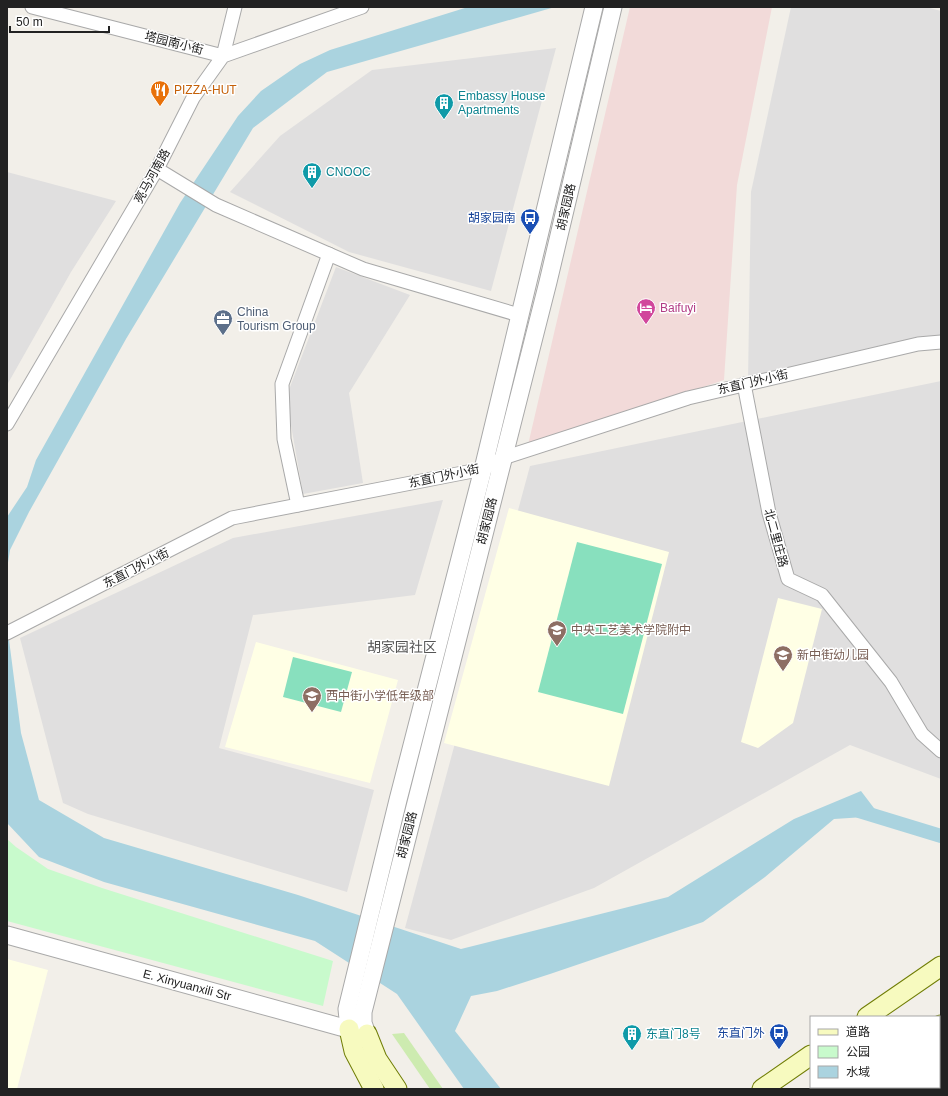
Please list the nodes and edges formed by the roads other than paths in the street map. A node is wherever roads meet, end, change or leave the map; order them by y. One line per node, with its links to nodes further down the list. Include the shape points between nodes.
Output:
1 (32, 7): 6 (street, 塔园南小街)
2 (235, 7): 6 (street)
3 (362, 7): 6 (street)
4 (594, 7): 9 (street, 胡家园路)
5 (613, 7): 13 (street, 胡家园路, via 548,282)
6 (223, 56): 7 (street, 亮马河南路, via 193,98)
7 (157, 169): 8 (street, via 216,204); 12 (street, 亮马河南路)
8 (329, 254): 9 (street, via 363,269); 15 (street, via 282,384 284,439)
9 (519, 315): 14 (street, 胡家园路)
10 (941, 342): 11 (street, 东直门外小街, via 918,344)
11 (744, 384): 13 (street, 东直门外小街, via 688,398); 17 (street, 北二里庄路, via 769,513 788,579 822,595 891,682 922,734)
12 (7, 424)
13 (503, 458): 14 (street, 东直门外小街); 20 (street, 胡家园路, via 389,909)
14 (483, 469): 15 (street, 东直门外小街); 20 (street, 胡家园路, via 372,905)
15 (298, 505): 16 (street, 东直门外小街, via 232,518)
16 (10, 632)
17 (941, 751)
18 (7, 935): 22 (street, E. Xinyuanxili Str)
19 (941, 966): 21 (main road)
20 (355, 1011): 22 (street, 胡家园路); 23 (street, 胡家园路)
21 (868, 1016)
22 (349, 1029): 23 (street, E. Xinyuanxili Str); 25 (main road, via 354,1051)
23 (367, 1034): 26 (main road, via 377,1059)
24 (810, 1056): 27 (main road)
25 (374, 1089)
26 (398, 1089)
27 (762, 1089)

